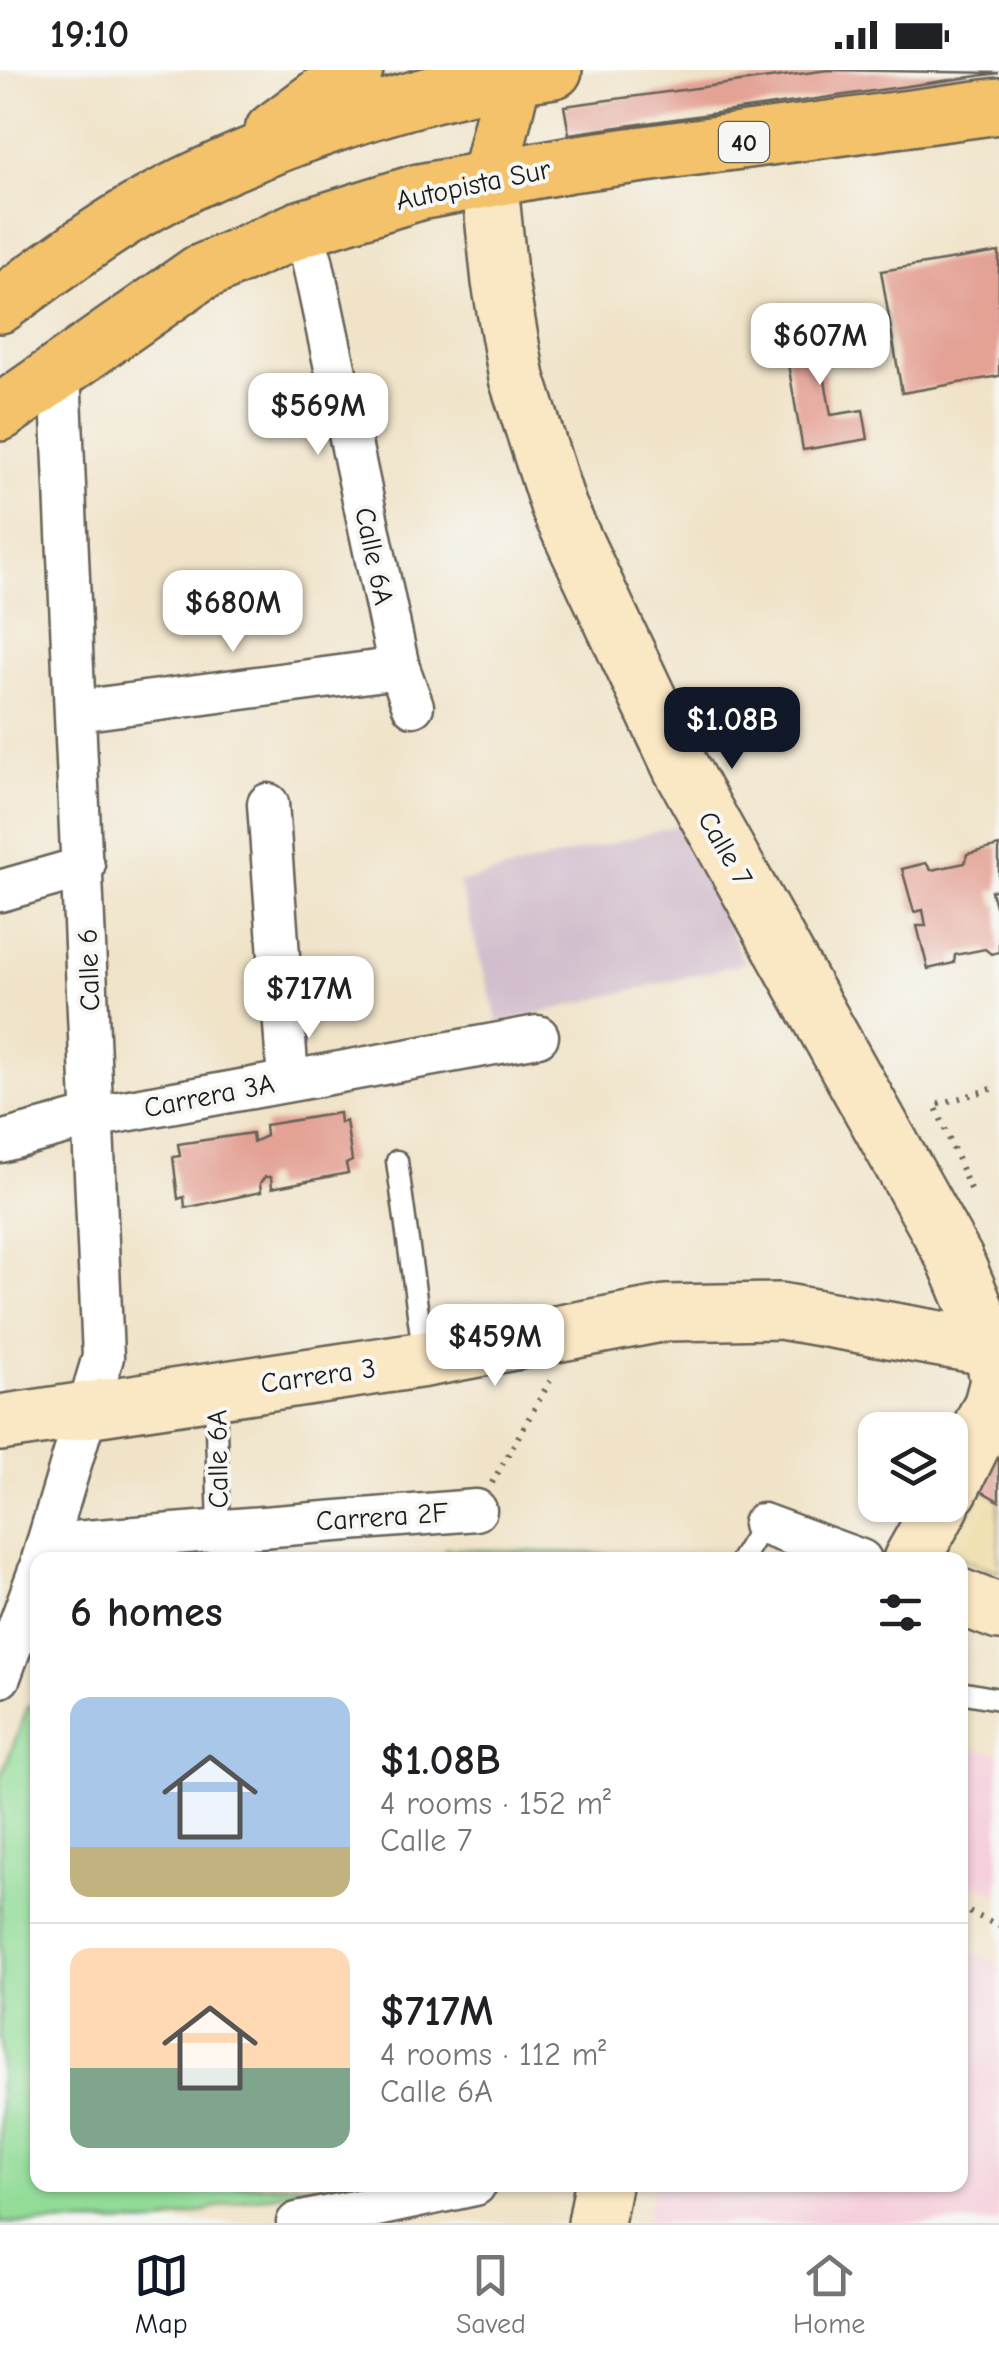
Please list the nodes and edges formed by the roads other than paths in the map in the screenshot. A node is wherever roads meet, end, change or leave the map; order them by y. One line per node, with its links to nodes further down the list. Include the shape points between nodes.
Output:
1 (355, 70): 4 (main road)
2 (505, 74): 4 (main road); 5 (main road)
3 (999, 106): 5 (main road, Autopista Sur / 40)
4 (222, 168): 7 (main road, via 119,222)
5 (490, 176): 6 (main road, Autopista Sur / 40); 22 (main road, Calle 7, via 516,378 559,508 681,768 756,883 976,1283)
6 (300, 229): 8 (main road, Autopista Sur / 40, via 198,274); 10 (street, Calle 6A)
7 (0, 305)
8 (60, 372): 9 (main road, Autopista Sur / 40); 12 (street, Calle 6)
9 (0, 413)
10 (399, 668): 11 (street, Calle 6A); 12 (street)
11 (413, 706)
12 (76, 711): 14 (street, Calle 6)
13 (268, 804): 17 (street)
14 (84, 867): 15 (street); 18 (street, Calle 6)
15 (0, 891)
16 (538, 1036): 17 (street, Carrera 3A)
17 (288, 1080): 18 (street, Carrera 3A)
18 (92, 1117): 19 (street, Carrera 3A); 24 (street, Calle 6, via 111,1328)
19 (0, 1142)
20 (398, 1161): 21 (lane)
21 (425, 1360): 22 (main road, Carrera 3, via 666,1313 780,1312); 23 (main road, Carrera 3)
22 (996, 1384): 26 (main road)
23 (215, 1390): 24 (main road, Carrera 3); 30 (lane, Calle 6A)
24 (86, 1411): 25 (main road, Carrera 3); 31 (street, Calle 6)
25 (0, 1423)
26 (968, 1449)
27 (476, 1510): 30 (street, Carrera 2F)
28 (932, 1522): 35 (main road)
29 (763, 1524): 33 (lane); 34 (street)
30 (218, 1528): 32 (street, Carrera 2F)
31 (45, 1552)
32 (83, 1552)
33 (746, 1552)
34 (839, 1552)
35 (916, 1552)
36 (30, 1595): 39 (street, Calle 6)
37 (968, 1600): 38 (main road)
38 (999, 1612)
39 (0, 1677)
40 (968, 1693): 41 (lane)
41 (999, 1699)
42 (453, 2192): 44 (street)
43 (603, 2192): 46 (main road)
44 (383, 2214): 45 (street)
45 (297, 2223)
46 (596, 2223)

